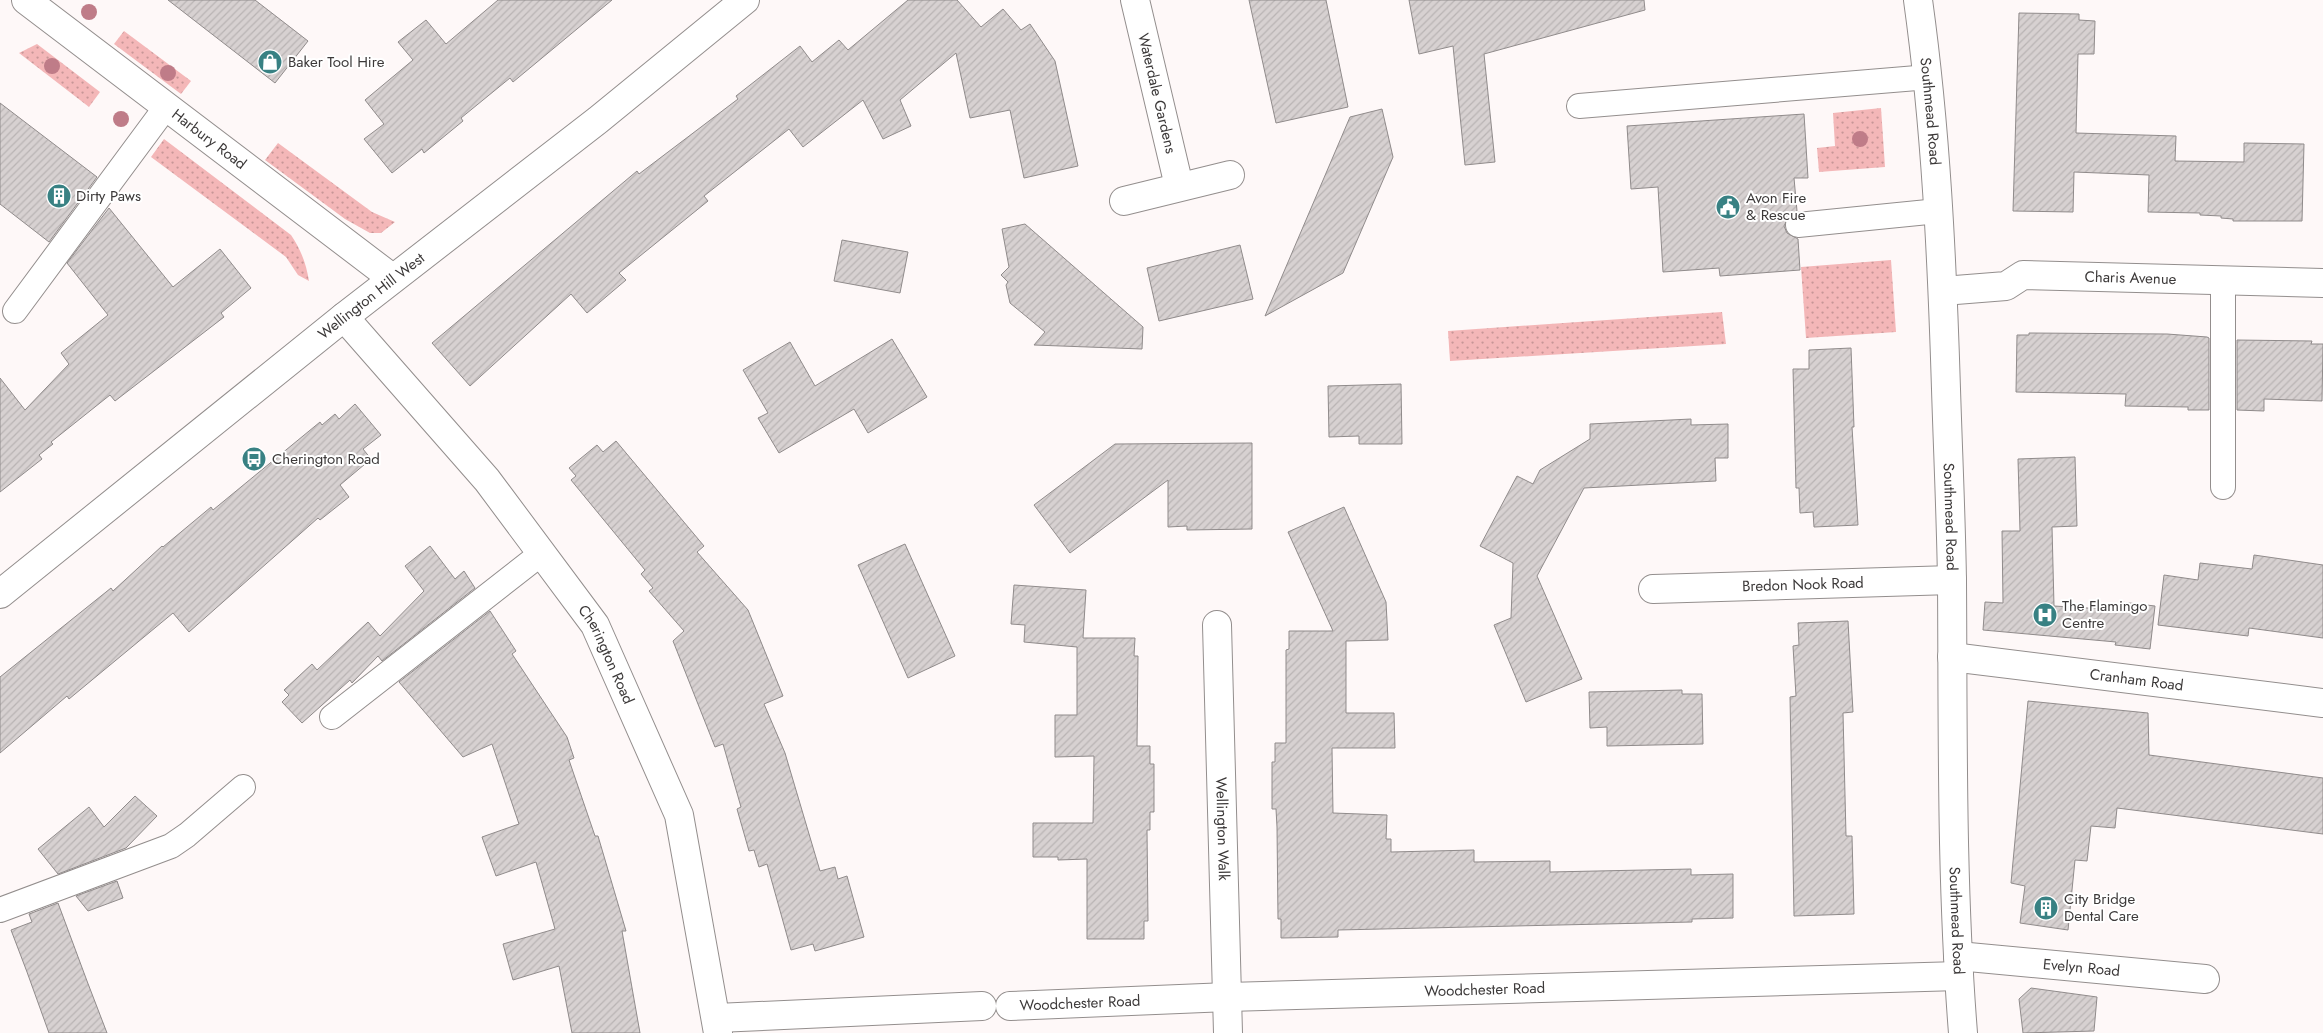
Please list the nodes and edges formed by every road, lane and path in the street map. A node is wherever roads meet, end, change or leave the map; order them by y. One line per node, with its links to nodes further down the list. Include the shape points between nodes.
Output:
1 (745, 0): 13 (street, Wellington Hill West, via 598,120)
2 (1135, 0): 9 (street, Waterdale Gardens)
3 (1918, 0): 5 (street, Southmead Road)
4 (40, 4): 7 (street, Harbury Road)
5 (1929, 77): 6 (lane); 11 (street, Southmead Road)
6 (1579, 106)
7 (166, 107): 13 (street, Harbury Road); 17 (lane)
8 (1230, 175): 9 (street)
9 (1178, 186): 10 (street)
10 (1124, 201)
11 (1938, 211): 12 (lane); 16 (street, Southmead Road)
12 (1798, 226)
13 (392, 278): 18 (street, Wellington Hill West)
14 (2223, 280): 15 (street, Charis Avenue); 16 (street, Charis Avenue, via 2023,275 2006,286); 19 (lane)
15 (2323, 283)
16 (1943, 291): 21 (street, Southmead Road)
17 (15, 311)
18 (344, 316): 20 (street, Cherington Road, via 487,480); 23 (street, Wellington Hill West)
19 (2223, 487)
20 (542, 553): 27 (lane); 35 (street, Cherington Road, via 595,625 679,815)
21 (1952, 580): 22 (street, Bredon Nook Road); 25 (street, Southmead Road)
22 (1653, 588)
23 (0, 594)
24 (1217, 625): 32 (street, Wellington Walk)
25 (1952, 657): 26 (street, Cranham Road); 30 (street, Southmead Road)
26 (2323, 703)
27 (332, 717)
28 (243, 787): 29 (lane, via 171,846)
29 (0, 910)
30 (1958, 966): 31 (street, Evelyn Road); 32 (street, Woodchester Road); 37 (street, Southmead Road)
31 (2205, 979)
32 (1228, 997): 34 (street, Woodchester Road); 36 (street, Wellington Walk)
33 (982, 1006): 35 (street)
34 (1010, 1006)
35 (717, 1026)
36 (1228, 1033)
37 (1964, 1033)

